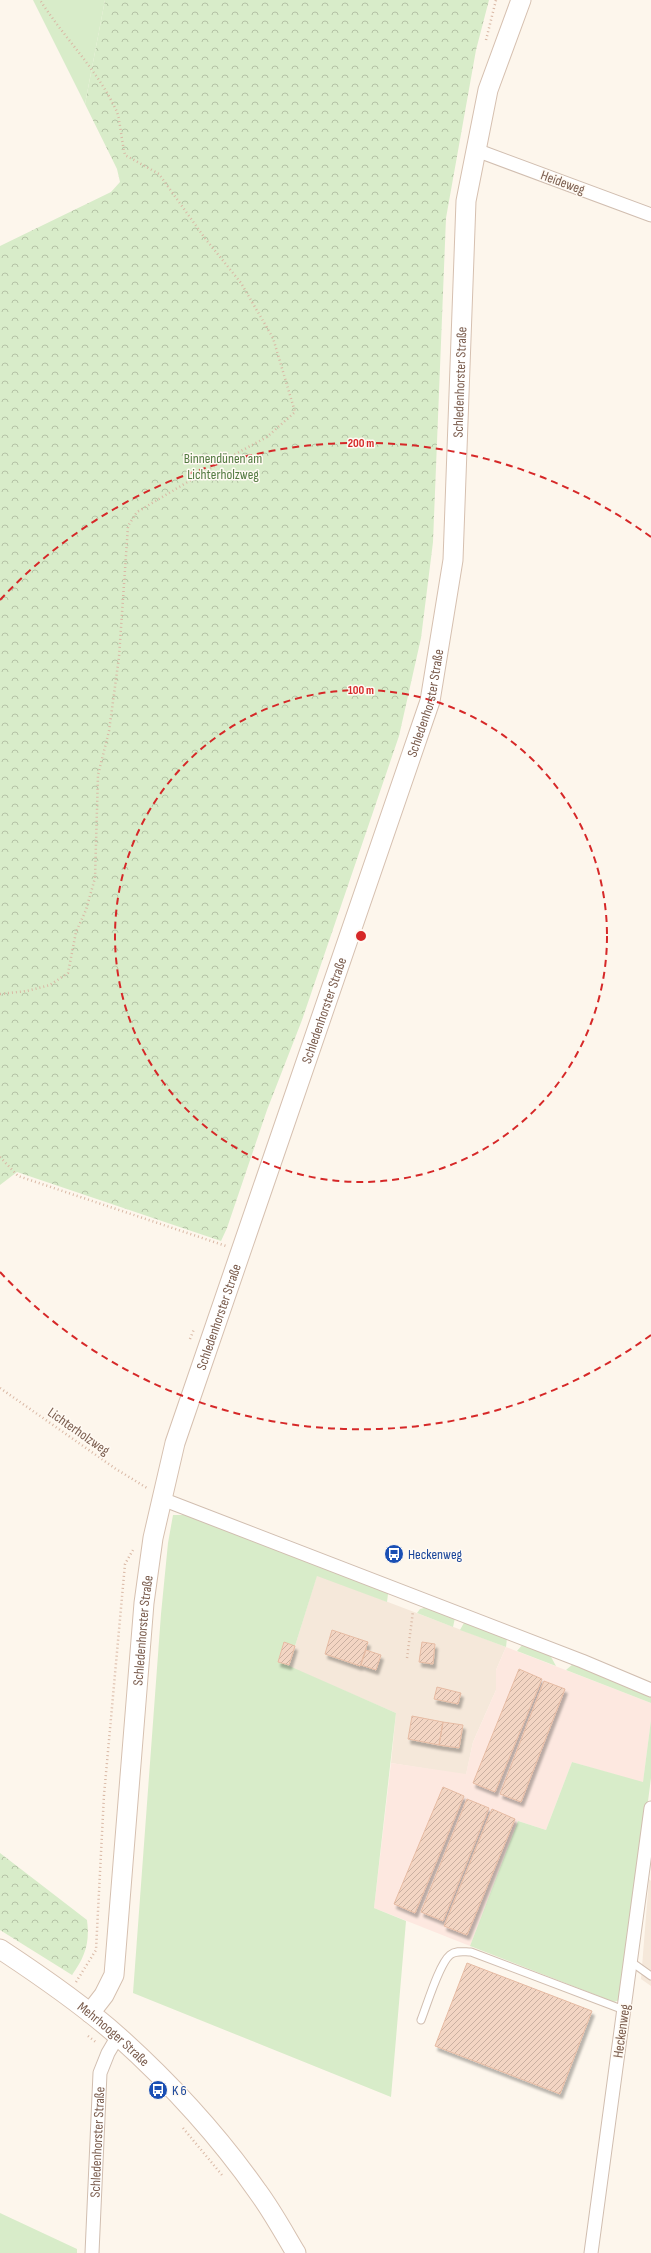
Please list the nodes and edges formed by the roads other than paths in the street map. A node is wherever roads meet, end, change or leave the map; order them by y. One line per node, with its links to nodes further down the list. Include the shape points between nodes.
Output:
1 (521, 0): 2 (street, Schledenhorster Straße, via 488,90)
2 (476, 150): 3 (street, Heideweg); 4 (street, Schledenhorster Straße, via 466,201 453,560 430,701 232,1244 176,1443)
3 (651, 215)
4 (152, 1495): 5 (street); 11 (street, Schledenhorster Straße, via 153,1538 144,1603 114,1975 104,1995)
5 (651, 1690)
6 (651, 1808): 8 (street, Heckenweg)
7 (0, 1949): 11 (street, Mehrhooger Straße)
8 (630, 1961): 9 (lane); 10 (street, Heckenweg)
9 (651, 1976)
10 (624, 2010): 12 (lane, via 471,1952 459,1951 450,1954 444,1962); 16 (street, Heckenweg)
11 (90, 2013): 13 (street, Mehrhooger Straße)
12 (421, 2020)
13 (118, 2036): 14 (street, Schledenhorster Straße, via 100,2073); 15 (street, Mehrhooger Straße, via 214,2135 258,2192)
14 (92, 2253)
15 (296, 2253)
16 (591, 2253)

